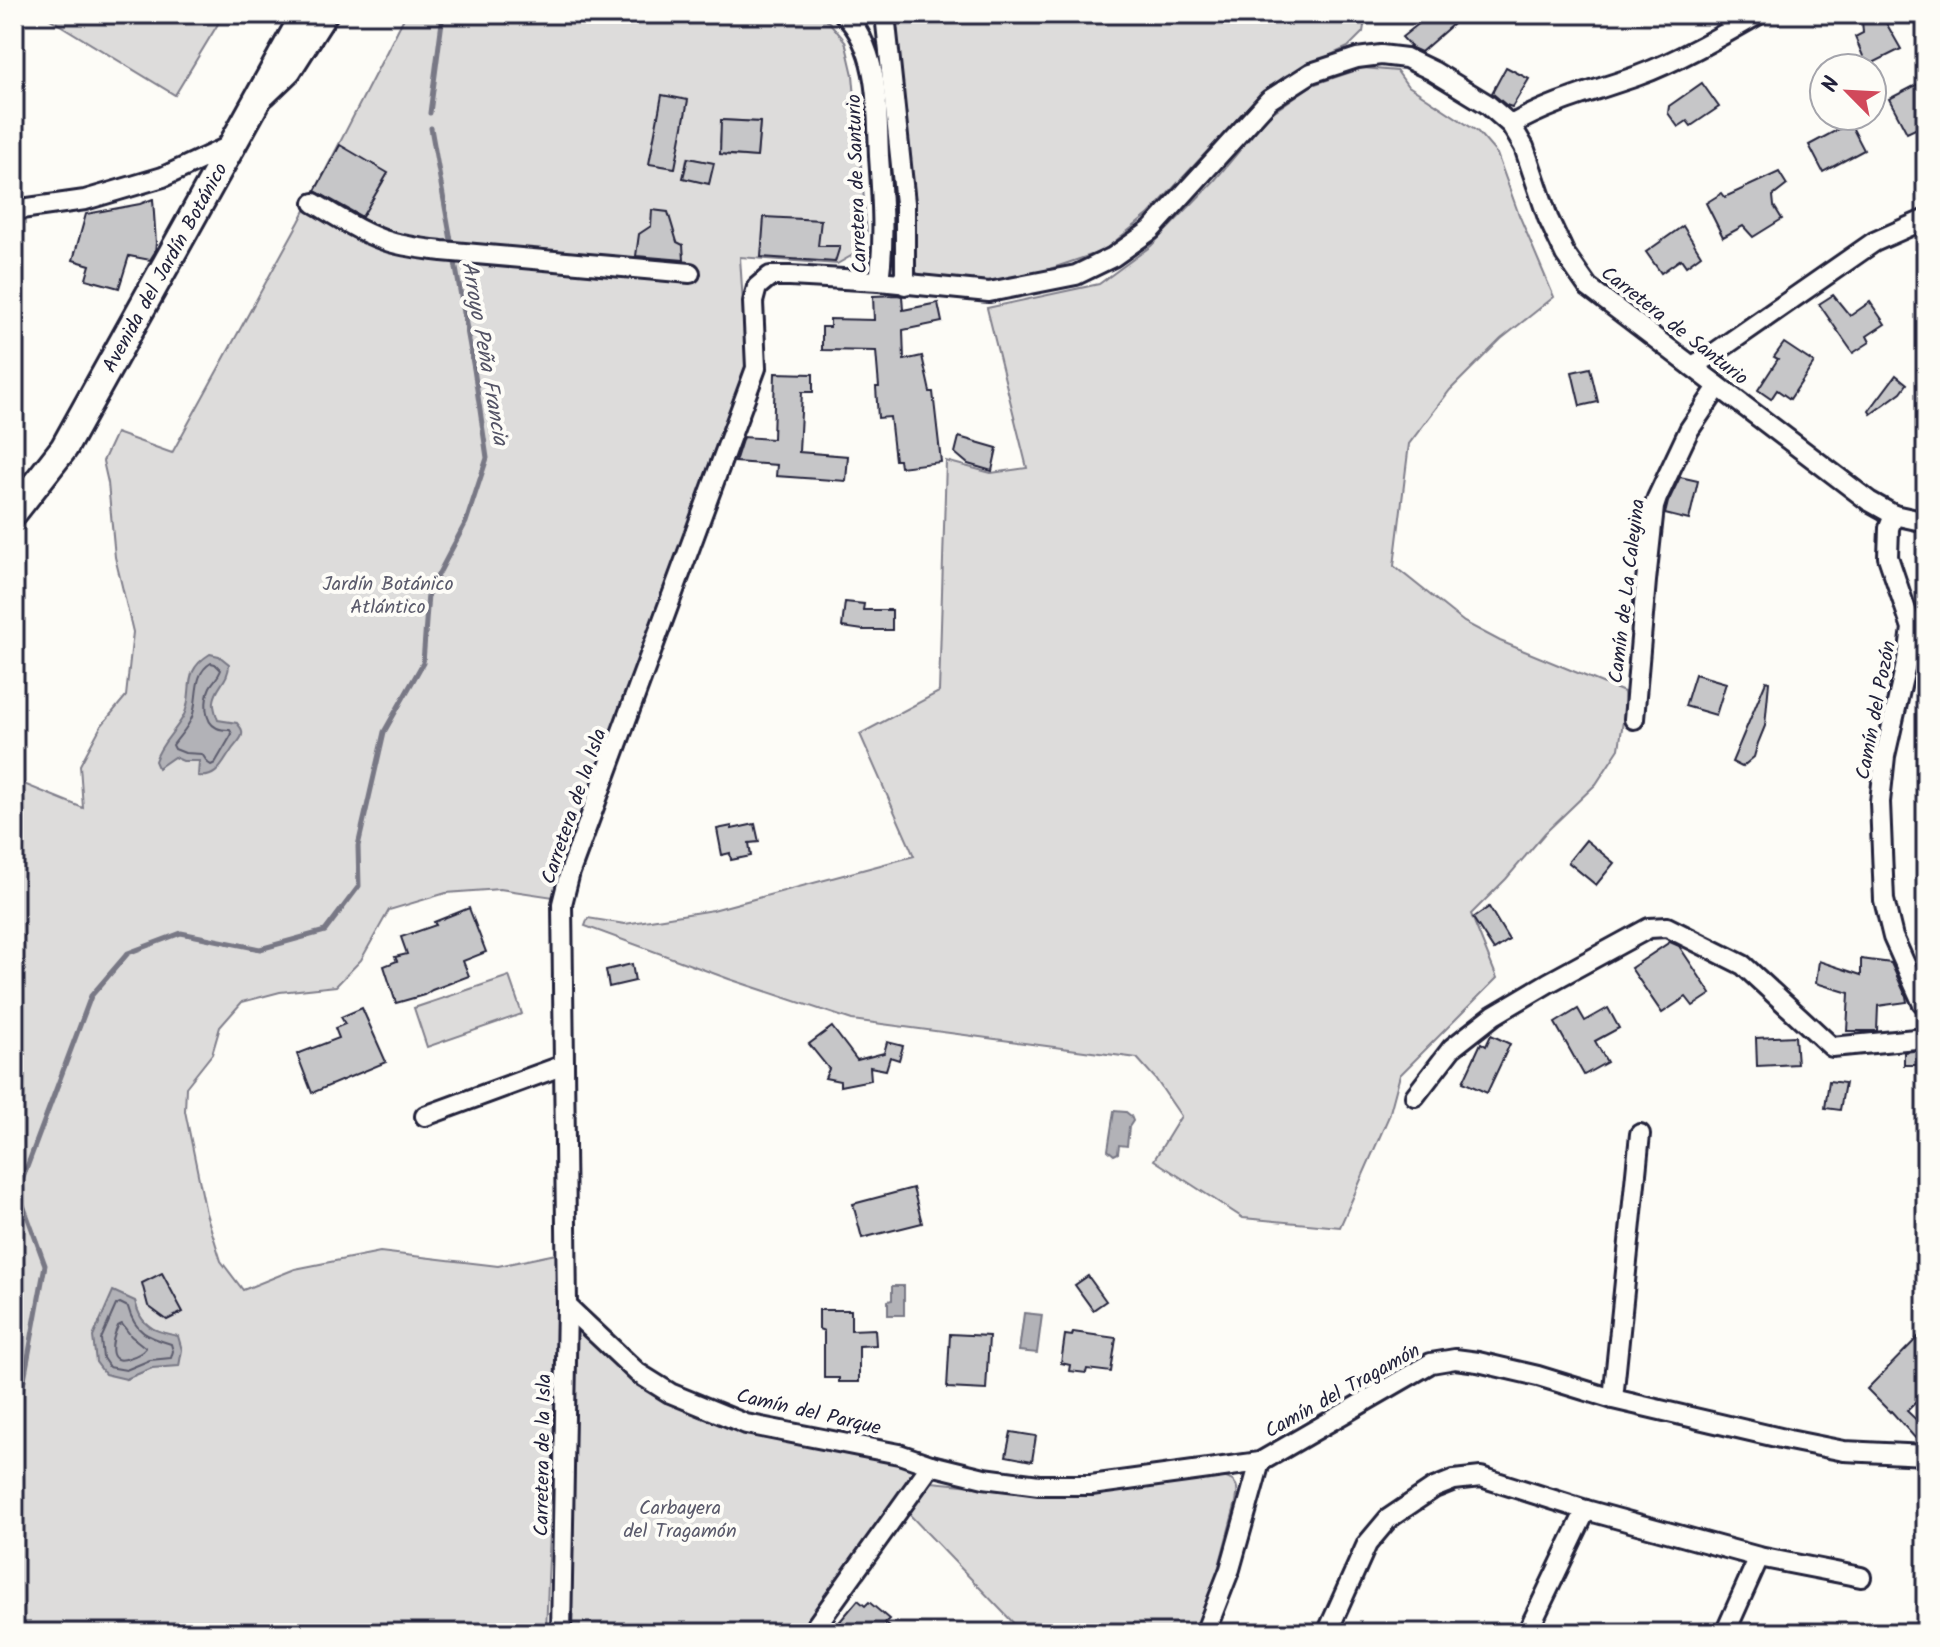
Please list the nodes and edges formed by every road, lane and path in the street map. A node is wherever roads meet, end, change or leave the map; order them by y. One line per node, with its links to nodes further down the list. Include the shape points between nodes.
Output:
1 (305, 14): 6 (highway, Avenida del Jardín Botánico)
2 (328, 14): 6 (street, via 291,72)
3 (844, 14): 13 (street, Carretera de Santurio, via 867,52 875,86 884,222)
4 (1759, 14): 7 (street, via 1640,75 1546,106)
5 (883, 19): 14 (street, via 905,203)
6 (252, 108): 8 (highway, Avenida del Jardín Botánico)
7 (1511, 125): 14 (street, Carretera de Santurio, via 1487,104 1406,58 1357,58 1311,73 1269,100 1151,230 1113,257 1076,275 989,292); 15 (street, Carretera de Santurio, via 1565,254 1588,287)
8 (232, 145): 10 (street, via 163,177 85,200); 17 (highway, Avenida del Jardín Botánico, via 64,448)
9 (314, 203): 12 (street, via 388,241 442,251)
10 (14, 210)
11 (1926, 219): 15 (street, via 1874,242)
12 (690, 273)
13 (879, 281): 14 (street, Carretera de Santurio); 23 (street, Carretera de la Isla, via 770,276 757,287 756,368 562,904)
14 (905, 285)
15 (1692, 366): 16 (street, Carretera de Santurio)
16 (1718, 387): 18 (street, Carretera de Santurio); 20 (street, Camín de La Caleyina, via 1689,430 1654,507)
17 (14, 512)
18 (1894, 515): 19 (street, Carretera de Santurio); 21 (street, Camín del Pozón, via 1888,557 1912,628 1880,802 1884,900 1893,937)
19 (1926, 522)
20 (1634, 719)
21 (1926, 1006)
22 (1926, 1038): 24 (street, via 1832,1047 1743,965 1667,927 1649,928 1494,1015 1452,1048)
23 (564, 1065): 25 (street); 27 (street, Carretera de la Isla)
24 (1415, 1096)
25 (425, 1116)
26 (1640, 1134): 28 (street)
27 (567, 1306): 31 (street, Camín del Parque, via 638,1373 670,1393 746,1424); 35 (street, Carretera de la Isla)
28 (1613, 1399): 29 (street, Camín del Tragamón, via 1844,1451); 30 (street, Camín del Tragamón, via 1478,1362 1431,1363)
29 (1926, 1455)
30 (1260, 1462): 31 (street, Camín del Tragamón, via 1091,1485 1039,1485); 37 (street, via 1230,1569)
31 (931, 1465): 36 (street)
32 (1586, 1510): 33 (street); 38 (street, via 1481,1477 1434,1488 1388,1519 1367,1544); 39 (street)
33 (1759, 1557): 34 (street); 40 (street)
34 (1861, 1577)
35 (561, 1633)
36 (811, 1633)
37 (1205, 1633)
38 (1327, 1633)
39 (1527, 1633)
40 (1725, 1633)

